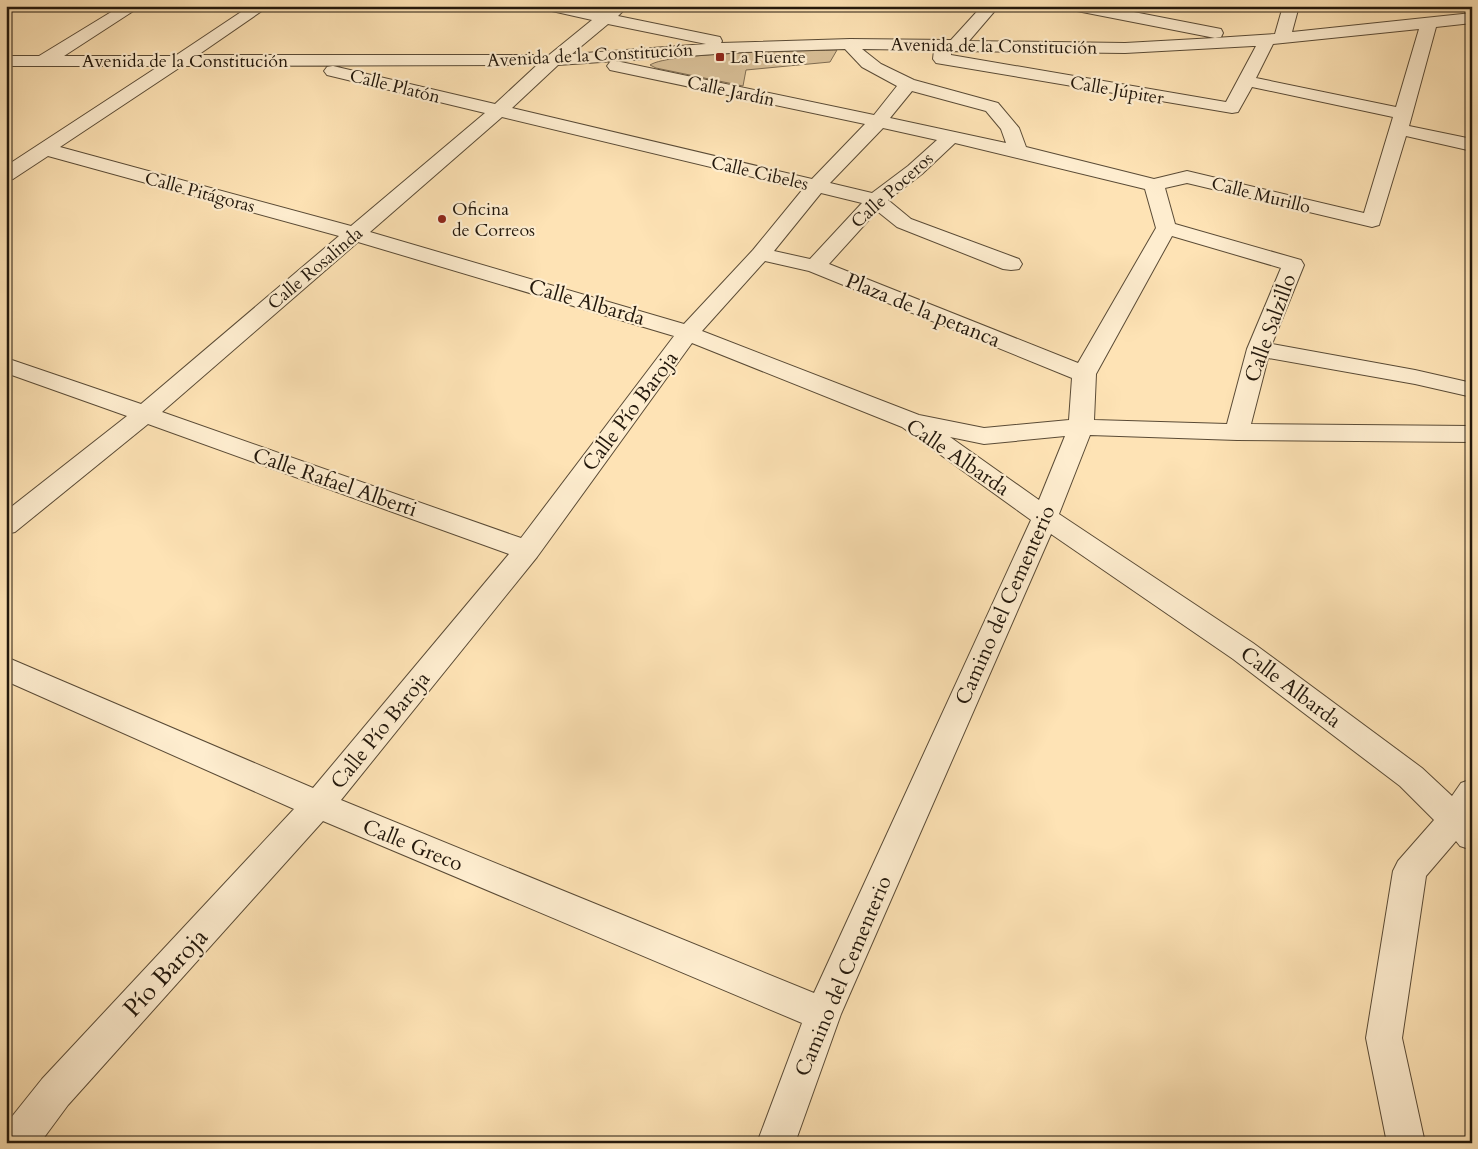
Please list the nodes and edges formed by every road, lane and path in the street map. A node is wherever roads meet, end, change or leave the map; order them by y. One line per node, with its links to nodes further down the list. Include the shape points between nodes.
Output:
1 (132, 6): 18 (street)
2 (261, 6): 15 (street)
3 (549, 6): 7 (street)
4 (991, 6): 12 (street)
5 (1077, 6): 10 (street)
6 (1291, 6): 10 (street, Calle Júpiter)
7 (613, 12): 13 (street); 16 (street, Calle Rosalinda)
8 (1472, 18): 9 (street, Avenida de la Constitución)
9 (1429, 23): 10 (street, Avenida de la Constitución); 23 (street, Calle Murillo)
10 (1267, 40): 12 (street, Avenida de la Constitución, via 1105,48); 20 (street, Calle Júpiter)
11 (850, 44): 12 (street, Avenida de la Constitución); 13 (street, Avenida de la Constitución); 21 (street, via 856,55 867,64)
12 (950, 44): 20 (street, Calle Júpiter, via 942,59 1232,108)
13 (744, 47): 14 (street, Avenida de la Constitución)
14 (585, 59): 16 (street, Avenida de la Constitución); 24 (street, Calle Jardín)
15 (182, 60): 18 (street, Avenida de la Constitución); 19 (street, Avenida de la Constitución); 27 (street)
16 (553, 60): 19 (street, Avenida de la Constitución); 22 (street, Calle Rosalinda)
17 (6, 61): 18 (street, Avenida de la Constitución)
18 (43, 61)
19 (293, 61): 22 (street, Calle Platón)
20 (1247, 81): 23 (street)
21 (908, 84): 24 (street, Calle Pío Baroja); 28 (street, via 992,106 1010,128)
22 (497, 112): 30 (street, Calle Cibeles); 34 (street, Calle Rosalinda)
23 (1400, 121): 26 (street); 31 (street, Calle Murillo, via 1372,222 1187,177)
24 (878, 122): 25 (street, Calle Jardín); 30 (street, Calle Pío Baroja)
25 (950, 138): 28 (street, Calle Murillo); 32 (street, Calle Poceros)
26 (1472, 145)
27 (45, 149): 29 (street); 34 (street, Calle Pitágoras)
28 (1018, 151): 31 (street, Calle Murillo)
29 (6, 175)
30 (817, 185): 32 (street, Calle Cibeles); 35 (street, Calle Pío Baroja)
31 (1154, 185): 33 (street)
32 (876, 200): 36 (street, Calle Cibeles, via 904,223); 37 (street, Calle Poceros)
33 (1166, 228): 39 (street, Calle Salzillo, via 1293,265); 41 (street)
34 (355, 234): 38 (street, Calle Albarda); 43 (street, Calle Rosalinda)
35 (760, 254): 37 (street, Plaza de la petanca); 38 (street, Calle Pío Baroja)
36 (1011, 264)
37 (815, 266): 41 (street, Plaza de la petanca)
38 (688, 333): 44 (street, Calle Albarda); 50 (street, Calle Pío Baroja)
39 (1259, 349): 42 (street); 46 (street, Calle Salzillo)
40 (6, 365): 43 (street, Calle Rafael Alberti)
41 (1084, 374): 45 (street)
42 (1472, 390)
43 (144, 414): 49 (street, Calle Rosalinda); 50 (street, Calle Rafael Alberti)
44 (911, 421): 45 (street, via 984,436); 48 (street, Calle Albarda)
45 (1081, 427): 46 (street); 48 (street, Camino del Cementerio)
46 (1238, 432): 47 (street)
47 (1472, 434)
48 (1045, 517): 53 (street, Calle Albarda, via 1243,651); 54 (street, Camino del Cementerio)
49 (6, 526)
50 (527, 550): 52 (street, Calle Pío Baroja)
51 (6, 668): 52 (street, Calle Greco)
52 (318, 805): 54 (street, Calle Greco); 55 (street, Pío Baroja, via 55,1092)
53 (1466, 816): 57 (street, via 1410,871 1384,1038)
54 (823, 1014): 56 (street, Camino del Cementerio)
55 (16, 1143)
56 (776, 1143)
57 (1406, 1143)

